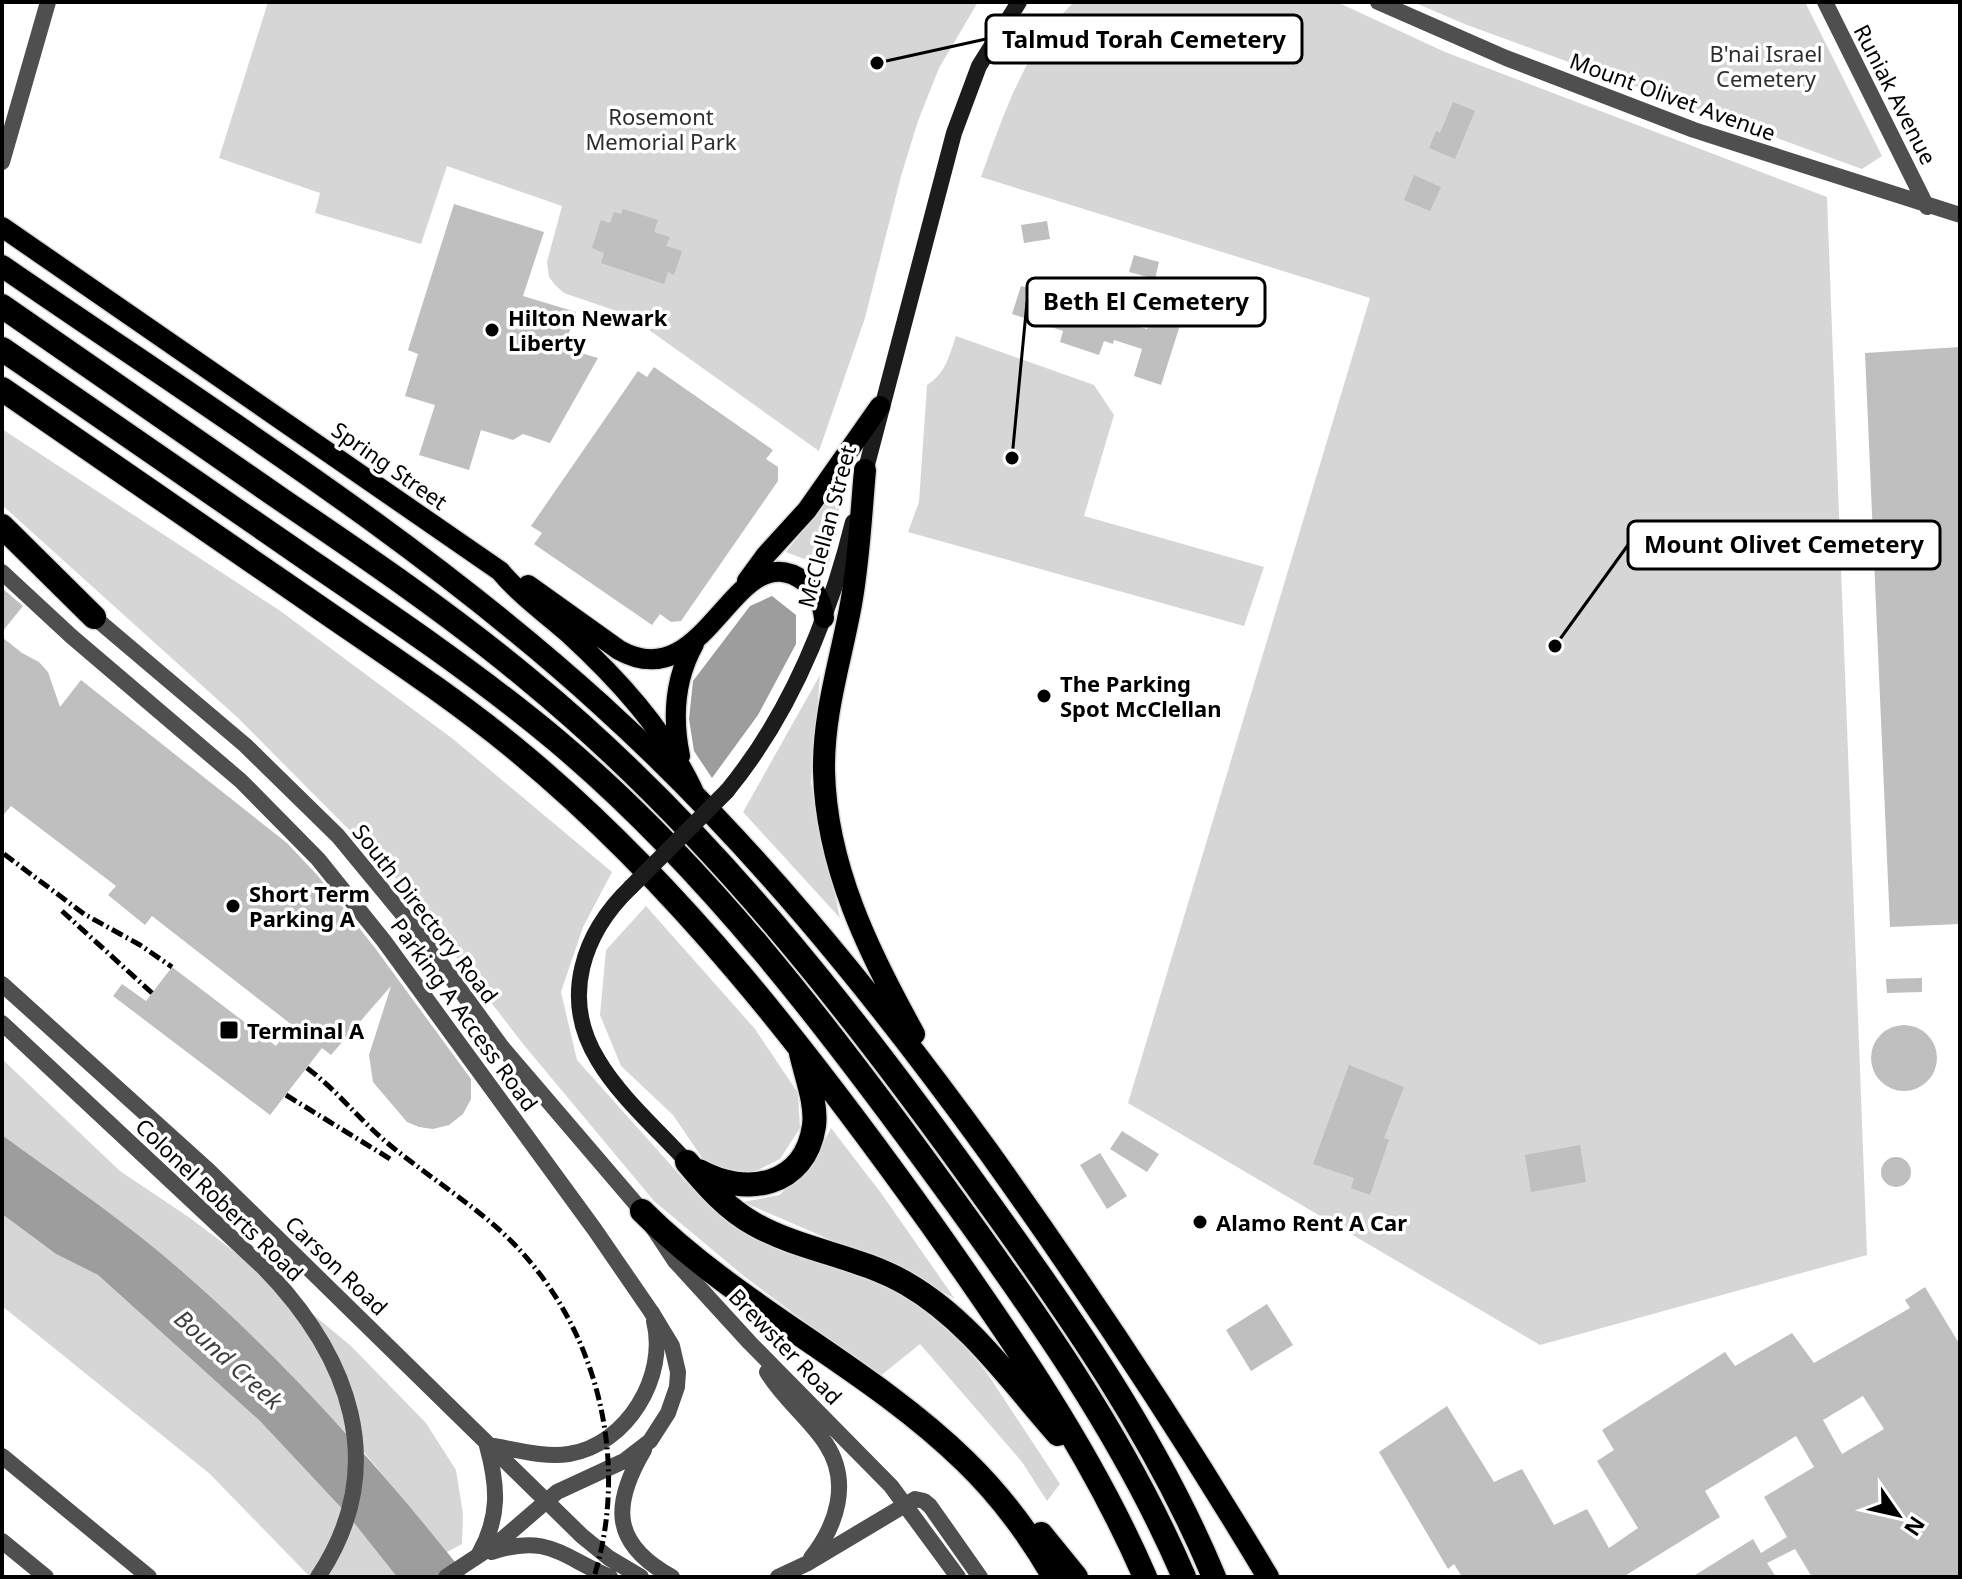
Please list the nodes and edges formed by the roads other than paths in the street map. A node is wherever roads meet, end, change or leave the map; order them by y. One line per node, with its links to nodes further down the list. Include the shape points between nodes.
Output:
1 (48, 2): 5 (street)
2 (1019, 2): 13 (main road, McClellan Street, via 985,55 962,109)
3 (1378, 2): 6 (street, Mount Olivet Avenue, via 1694,130)
4 (1825, 2): 6 (street, Runiak Avenue)
5 (2, 162)
6 (1927, 207): 7 (street, Mount Olivet Avenue)
7 (1960, 215)
8 (2, 227): 17 (main road, Spring Street)
9 (2, 266): 24 (highway, via 453,582 598,702)
10 (2, 306): 59 (highway, via 493,651 604,746 721,863 858,1025 1068,1313 1145,1436)
11 (2, 349): 58 (highway, via 498,694 584,765 672,852 747,932 831,1035 1002,1267 1100,1414)
12 (2, 389): 27 (highway, via 515,749 661,888)
13 (880, 406): 14 (main road, McClellan Street); 19 (main road, via 817,498)
14 (865, 470): 21 (main road, McClellan Street); 28 (highway, via 856,578 825,739 830,824 846,888 874,959)
15 (2, 526): 20 (highway)
16 (2, 544): 20 (street, South Directory Road)
17 (500, 571): 22 (main road, via 629,655 661,659); 23 (main road, Spring Street, via 629,694)
18 (2, 572): 31 (street, Parking A Access Road, via 258,797 340,885)
19 (734, 598): 21 (main road, via 759,576 782,573 804,581 815,592); 22 (main road)
20 (94, 617): 30 (street, South Directory Road, via 245,745 338,836 501,1046)
21 (824, 618): 29 (main road, McClellan Street, bridge, via 771,729 727,791 607,911 587,948 580,988 591,1046 606,1072)
22 (697, 639): 23 (main road, via 676,696)
23 (681, 764): 24 (main road, Spring Street)
24 (697, 799): 28 (highway, via 827,941)
25 (2, 984): 34 (street, Carson Road, via 209,1171)
26 (2, 1023): 47 (street, Colonel Roberts Road, via 263,1267 334,1362 347,1394 355,1448 353,1486 345,1521)
27 (800, 1047): 29 (highway, via 814,1126 793,1167 777,1179 742,1186 713,1178); 37 (highway, via 989,1307)
28 (951, 1101): 60 (highway, via 1106,1317)
29 (687, 1162): 37 (highway, via 728,1206 755,1225 873,1267 932,1300 976,1341)
30 (642, 1211): 32 (street, Brewster Road, via 675,1261); 40 (highway, via 702,1264 929,1429)
31 (652, 1313): 33 (street, Parking A Access Road, via 672,1346 678,1372 674,1400); 34 (street, Parking A Access Road, via 657,1338 652,1378 629,1417 609,1437 569,1454)
32 (750, 1343): 41 (street, Brewster Road); 44 (street, via 771,1380 826,1444 837,1471 836,1513)
33 (650, 1441): 39 (street, Parking A Access Road, via 624,1461); 51 (street, via 628,1480 620,1513 630,1543)
34 (487, 1444): 39 (street, Carson Road); 43 (street, via 497,1498 492,1527)
35 (2, 1456): 38 (street)
36 (2, 1473): 38 (street)
37 (1097, 1477): 57 (highway)
38 (32, 1482): 46 (street)
39 (546, 1500): 43 (street, Parking A Access Road); 50 (street, Carson Road, via 599,1551)
40 (1002, 1501): 55 (highway); 56 (highway, via 1045,1538)
41 (907, 1504): 44 (street); 53 (street, Brewster Road); 54 (street, Brewster Road, via 915,1499 927,1503)
42 (2, 1541): 45 (street)
43 (476, 1559): 48 (street); 49 (street, via 531,1544 559,1550)
44 (808, 1563): 52 (street)
45 (46, 1577)
46 (149, 1577)
47 (318, 1577)
48 (446, 1577)
49 (610, 1577)
50 (641, 1577)
51 (672, 1577)
52 (778, 1577)
53 (958, 1577)
54 (980, 1577)
55 (1054, 1577)
56 (1076, 1577)
57 (1145, 1577)
58 (1184, 1577)
59 (1214, 1577)
60 (1268, 1577)

